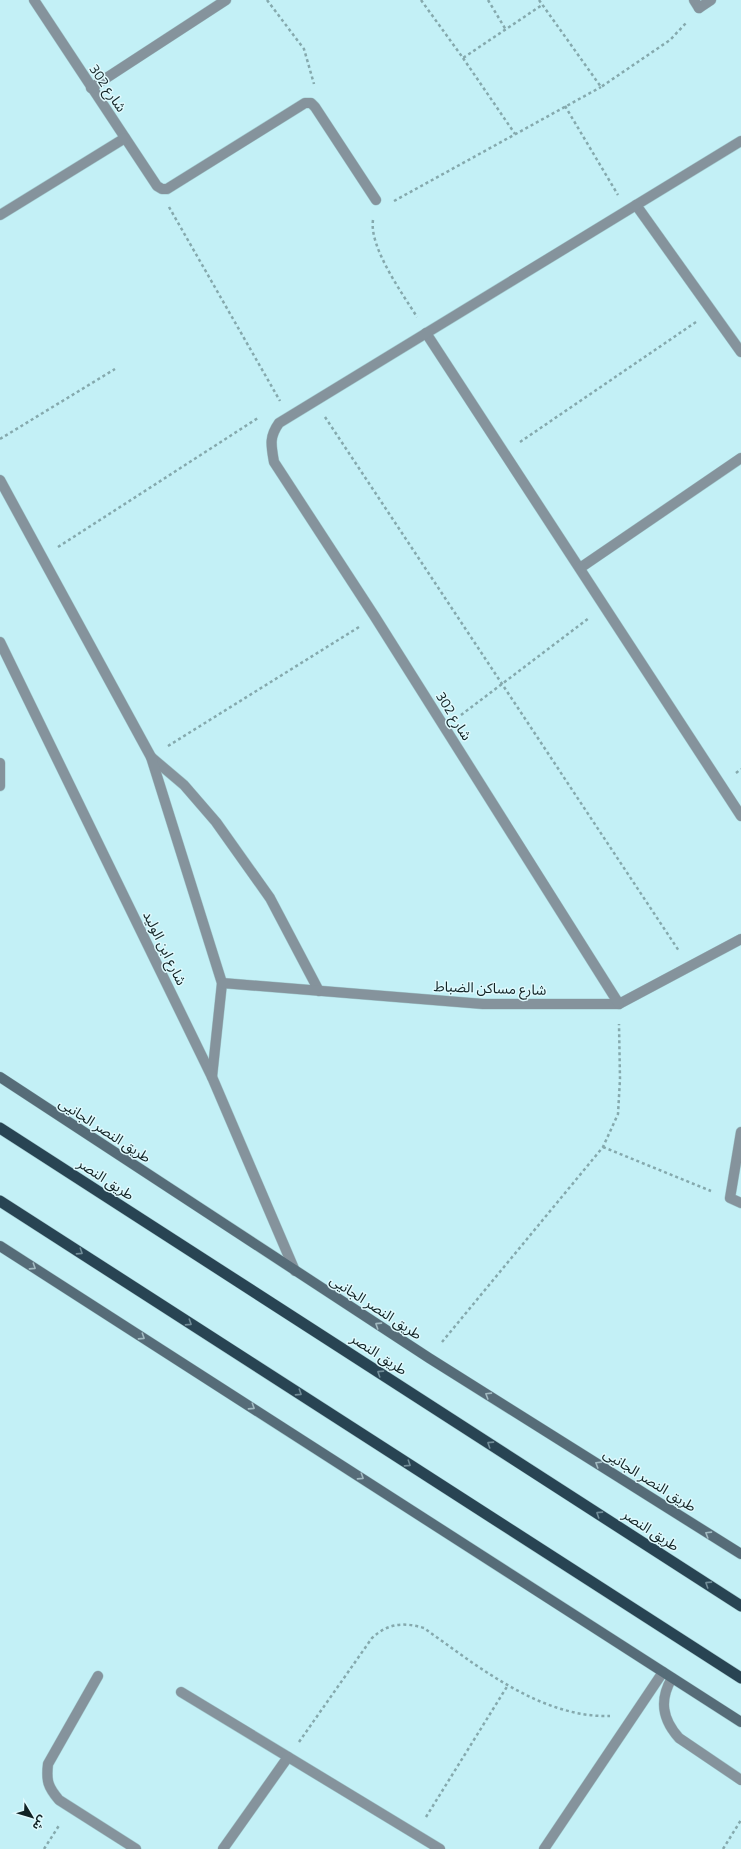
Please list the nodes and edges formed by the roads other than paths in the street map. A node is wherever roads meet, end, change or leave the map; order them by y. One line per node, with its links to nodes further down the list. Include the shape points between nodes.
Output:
1 (34, 0): 5 (street, شارع 302)
2 (226, 0): 5 (street)
3 (711, 0): 4 (street)
4 (696, 4)
5 (91, 88): 6 (street, شارع 302)
6 (125, 138): 8 (street, شارع 302, via 159,188 167,189 305,103 311,103); 10 (street)
7 (741, 141): 9 (street)
8 (376, 200)
9 (636, 205): 11 (street); 12 (street)
10 (0, 215)
11 (426, 333): 15 (street); 24 (street, شارع 302, via 279,423 273,432 271,442 274,462)
12 (741, 352)
13 (741, 458): 15 (street)
14 (0, 480): 17 (street)
15 (580, 568): 20 (street)
16 (0, 642): 26 (street, شارع ابن الوليد)
17 (151, 757): 22 (street); 23 (street, via 184,785 216,822 270,898)
18 (0, 763): 19 (street)
19 (0, 786)
20 (741, 816)
21 (741, 939): 24 (street, شارع مساكن الضباط)
22 (222, 983): 23 (street, شارع مساكن الضباط); 26 (street)
23 (319, 991): 24 (street, شارع مساكن الضباط, via 483,1004)
24 (619, 1004)
25 (0, 1077): 32 (main road, طريق النصر الجانيى)
26 (212, 1077): 32 (street, شارع ابن الوليد)
27 (0, 1128): 34 (highway, طريق النصر, one-way to 27)
28 (741, 1132): 30 (street, via 730,1198)
29 (0, 1201): 37 (highway, one-way to 37)
30 (741, 1203)
31 (0, 1246): 35 (main road, one-way to 35)
32 (295, 1271): 33 (main road, طريق النصر الجانيى, one-way to 32, via 428,1358)
33 (741, 1554)
34 (741, 1606)
35 (667, 1675): 39 (main road); 41 (street, via 664,1705 666,1721 672,1730 679,1738); 45 (street, via 634,1716)
36 (98, 1676): 42 (street, via 48,1764 47,1777 50,1790 58,1800)
37 (741, 1678)
38 (181, 1692): 40 (street)
39 (741, 1722)
40 (288, 1757): 43 (street); 44 (street)
41 (741, 1780)
42 (136, 1849)
43 (223, 1849)
44 (440, 1849)
45 (544, 1849)

